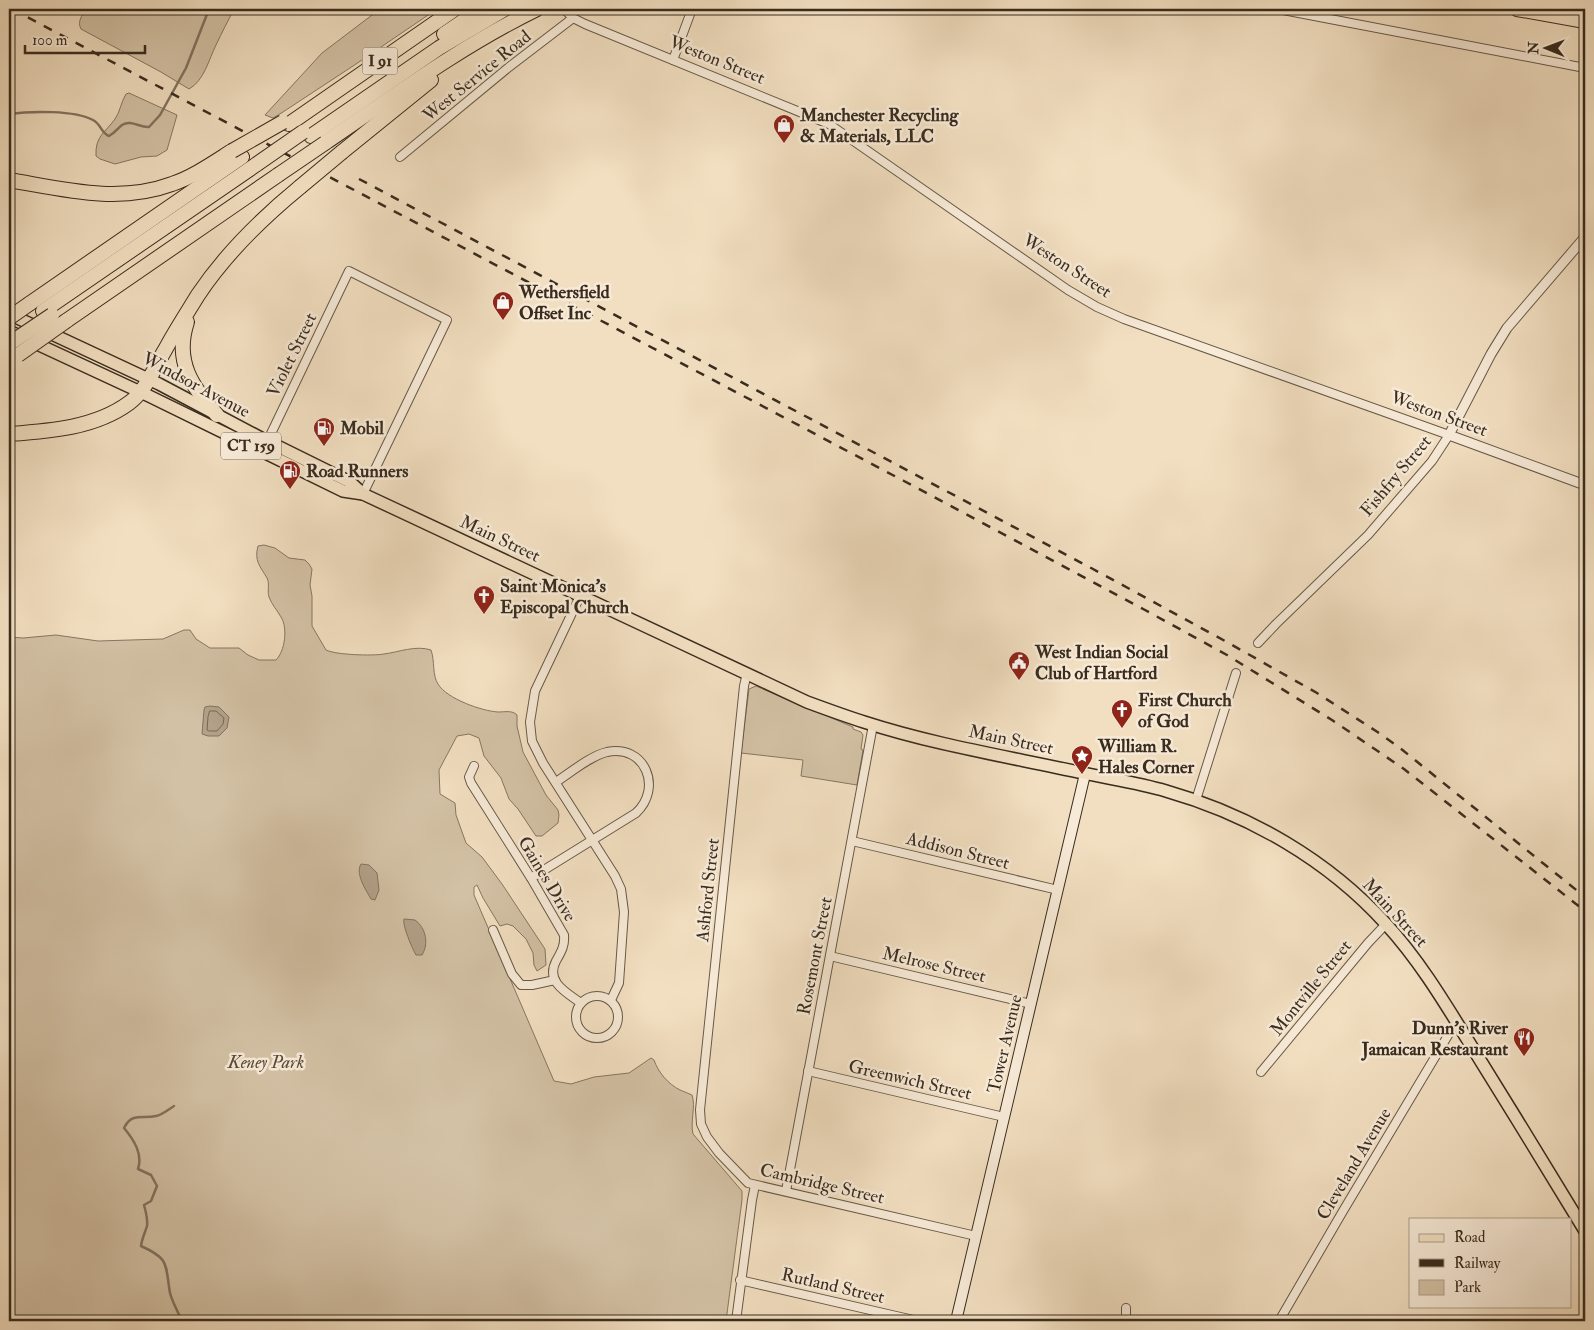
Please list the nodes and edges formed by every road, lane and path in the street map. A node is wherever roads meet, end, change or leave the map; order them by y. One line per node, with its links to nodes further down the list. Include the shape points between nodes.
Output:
1 (455, 9): 15 (highway, I 91, via 307,112)
2 (481, 9): 14 (highway)
3 (505, 9): 14 (highway, via 438,48)
4 (537, 9): 11 (highway, I 91)
5 (564, 9): 9 (street, Weston Street)
6 (692, 9): 12 (street)
7 (1278, 9): 13 (street)
8 (1517, 9): 10 (highway)
9 (573, 18): 12 (street, Weston Street); 16 (street, West Service Road)
10 (1585, 21)
11 (456, 54): 19 (highway, bridge, via 428,82 243,238); 24 (highway, I 91, bridge, via 66,321)
12 (673, 60): 29 (street, Weston Street, via 836,128 1097,307)
13 (1585, 68)
14 (307, 134): 20 (highway, bridge)
15 (237, 154): 17 (highway, via 174,184 132,194 98,194); 22 (highway, I 91, bridge)
16 (400, 157)
17 (9, 180)
18 (1585, 237): 29 (street, Fishfry Street, via 1507,328)
19 (198, 296): 25 (highway); 27 (highway, via 184,332 184,358 186,371)
20 (48, 313): 23 (highway); 24 (highway, bridge)
21 (9, 314): 25 (main road, Windsor Avenue / CT 159)
22 (9, 318)
23 (9, 333): 26 (main road, Windsor Avenue / CT 159)
24 (12, 353)
25 (149, 379): 26 (highway); 27 (main road, Windsor Avenue / CT 159)
26 (141, 392): 27 (main road, Windsor Avenue / CT 159); 28 (highway, via 123,407 92,422)
27 (214, 421): 30 (main road, Windsor Avenue / CT 159)
28 (9, 434)
29 (1449, 436): 31 (street, Weston Street); 34 (street, Fishfry Street, via 1368,535)
30 (265, 447): 32 (main road, Windsor Avenue / CT 159, via 343,491); 32 (street, Violet Street, via 349,271 447,320)
31 (1585, 485)
32 (363, 494): 33 (main road, Main Street / CT 159)
33 (580, 596): 35 (main road, Main Street); 40 (street, via 536,688 532,706 532,741)
34 (1258, 643)
35 (747, 673): 37 (main road, Main Street, via 807,702); 56 (street, Ashford Street)
36 (1236, 673): 41 (street)
37 (873, 725): 39 (main road, Main Street); 43 (street, Rosemont Street)
38 (474, 766): 44 (street, Gaines Drive, via 469,777 471,783)
39 (1085, 774): 41 (main road, Main Street); 45 (main road, Tower Avenue)
40 (556, 782): 42 (street); 42 (street, via 606,752 627,753 642,763 650,782 645,802 636,813)
41 (1196, 800): 46 (main road, Main Street, via 1266,831 1299,850 1344,884)
42 (592, 840): 44 (street); 50 (street, via 615,876 623,901 619,983)
43 (852, 841): 45 (street, Addison Street); 48 (street, Rosemont Street)
44 (531, 878): 49 (street, Gaines Drive, via 564,935 565,943 554,967)
45 (1058, 890): 52 (main road, Tower Avenue)
46 (1386, 924): 53 (main road, Main Street, via 1419,965); 55 (street, Montville Street)
47 (492, 930): 49 (street, via 512,974 521,985 532,986)
48 (830, 956): 52 (street, Melrose Street); 54 (street, Rosemont Street)
49 (555, 980): 51 (street, via 558,986)
50 (611, 1000): 51 (street, via 594,995); 51 (street, via 619,1013 616,1028 598,1039 584,1034 579,1028 576,1014)
51 (581, 1003)
52 (1031, 1004): 57 (main road, Tower Avenue)
53 (1456, 1022): 60 (main road, Main Street); 68 (street, Cleveland Avenue)
54 (808, 1071): 57 (street, Greenwich Street); 59 (street, Rosemont Street)
55 (1261, 1072)
56 (700, 1110): 58 (street, Cambridge Street, via 701,1124 707,1137 744,1180)
57 (1004, 1117): 61 (main road, Tower Avenue)
58 (755, 1185): 59 (street, Cambridge Street); 62 (street)
59 (786, 1192): 61 (street, Cambridge Street)
60 (1585, 1231)
61 (976, 1236): 66 (main road, Tower Avenue)
62 (740, 1280): 64 (street); 65 (street, Rutland Street)
63 (1126, 1308): 67 (street)
64 (736, 1321)
65 (918, 1321)
66 (956, 1321)
67 (1126, 1321)
68 (1279, 1321)

